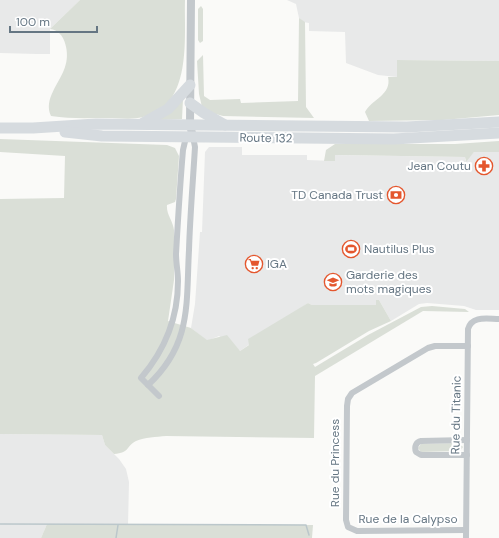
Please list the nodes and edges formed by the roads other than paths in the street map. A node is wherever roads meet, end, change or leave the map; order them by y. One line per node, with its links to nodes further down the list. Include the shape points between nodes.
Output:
1 (191, 0): 2 (street)
2 (190, 85): 3 (street); 5 (highway, via 168,109)
3 (190, 103): 6 (street); 7 (highway)
4 (499, 122): 7 (highway, Route 132, via 407,127)
5 (141, 125): 6 (highway, Route 132); 9 (highway, Route 132, via 96,124)
6 (190, 125): 7 (highway, Route 132); 11 (street)
7 (225, 125)
8 (0, 128): 9 (highway, Route 132)
9 (33, 128): 11 (highway, Route 132, via 102,136)
10 (499, 133): 11 (highway, Route 132, via 400,139)
11 (190, 137): 14 (street, via 195,149 186,318 174,351 163,369); 14 (street, via 182,157 176,255 177,308 165,344 141,378)
12 (499, 319): 13 (street, Rue du Titanic, via 473,321 468,329)
13 (468, 346): 16 (street, Rue du Titanic); 18 (street, Rue du Princess, via 431,347 349,396 346,522)
14 (148, 385): 15 (street)
15 (159, 396)
16 (467, 440): 17 (street, Rue du Titanic); 17 (street, via 420,441 415,447 416,452 421,455)
17 (467, 455): 19 (street, Rue du Titanic)
18 (349, 528): 19 (street, Rue de la Calypso, via 357,531)
19 (466, 530): 20 (street, Rue du Titanic)
20 (466, 538)

